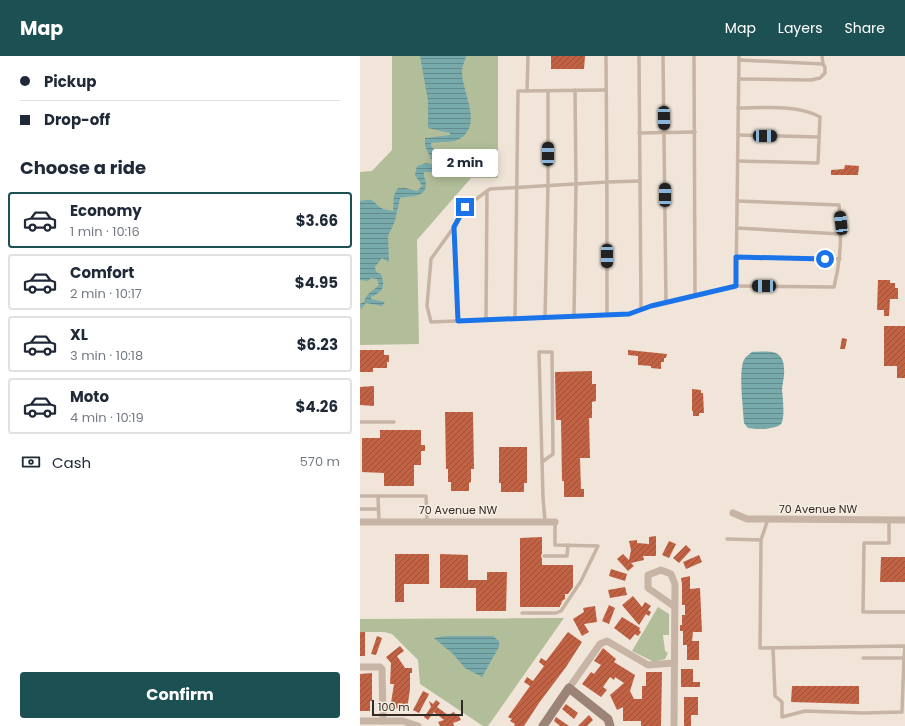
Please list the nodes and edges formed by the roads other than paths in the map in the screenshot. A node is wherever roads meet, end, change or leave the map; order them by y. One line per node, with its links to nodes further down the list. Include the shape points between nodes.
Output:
1 (528, 56): 12 (lane)
2 (606, 56): 11 (lane)
3 (638, 56): 16 (lane)
4 (663, 56): 17 (lane)
5 (694, 56): 15 (lane)
6 (822, 56): 8 (lane)
7 (739, 58): 8 (lane); 9 (lane)
8 (823, 64): 9 (lane, via 825,73 820,78 811,80)
9 (739, 79): 14 (lane)
10 (575, 90): 11 (lane); 13 (lane); 23 (lane)
11 (606, 90): 22 (lane)
12 (527, 91): 13 (lane); 25 (lane, via 518,91)
13 (548, 91): 24 (lane)
14 (738, 108): 18 (lane); 19 (lane, via 796,109 812,112 820,117)
15 (694, 132): 17 (lane); 34 (lane)
16 (639, 133): 17 (lane); 21 (lane)
17 (664, 133): 35 (lane)
18 (738, 135): 19 (lane); 20 (lane)
19 (819, 136): 20 (lane, via 818,163)
20 (738, 161): 27 (lane)
21 (640, 181): 22 (lane); 36 (lane)
22 (607, 182): 23 (lane); 37 (lane)
23 (576, 184): 24 (lane); 38 (lane)
24 (548, 186): 25 (lane); 39 (lane)
25 (517, 188): 26 (lane, via 490,189); 40 (lane)
26 (487, 192): 28 (lane, via 465,207); 41 (lane)
27 (737, 201): 29 (lane); 30 (lane, via 838,205)
28 (454, 227): 42 (lane); 42 (lane, via 431,259 426,306 431,322)
29 (737, 228): 30 (lane); 31 (lane)
30 (840, 234): 32 (lane)
31 (736, 257): 32 (lane); 33 (lane)
32 (840, 259): 33 (lane, via 834,287)
33 (736, 286): 34 (lane)
34 (695, 296): 35 (lane)
35 (666, 302): 36 (lane)
36 (641, 309): 37 (lane, via 629,314)
37 (607, 315): 38 (lane)
38 (574, 316): 39 (lane)
39 (545, 317): 40 (lane)
40 (515, 319): 41 (lane)
41 (486, 320): 42 (lane)
42 (458, 321)
43 (360, 422): 44 (lane)
44 (394, 422)
45 (542, 462): 45 (lane, via 552,454 552,352 539,352); 57 (lane)
46 (360, 496): 47 (lane)
47 (378, 496): 49 (lane); 55 (lane, via 426,496)
48 (360, 509): 49 (lane)
49 (378, 509): 54 (lane)
50 (733, 513): 51 (street, 70 Avenue NW, via 747,519)
51 (768, 519): 52 (street, 70 Avenue NW); 60 (lane)
52 (889, 520): 53 (street, 70 Avenue NW); 64 (lane, via 889,543 864,543 863,612)
53 (905, 520)
54 (379, 521): 55 (street, 70 Avenue NW); 56 (street, 70 Avenue NW)
55 (427, 521): 57 (street, 70 Avenue NW)
56 (360, 522)
57 (545, 522): 58 (street, 70 Avenue NW)
58 (555, 522): 61 (lane, via 555,545)
59 (727, 539): 60 (lane)
60 (761, 540): 66 (lane, via 760,648)
61 (568, 545): 62 (lane, via 567,556); 65 (lane, via 598,546 581,581 564,607 556,613)
62 (544, 556)
63 (675, 607): 63 (street, via 675,584 671,574 661,570 648,575 648,588); 69 (street)
64 (905, 612)
65 (522, 613)
66 (773, 648): 68 (lane, via 905,646); 72 (lane, via 775,696 782,702 782,717 805,711)
67 (863, 658): 68 (lane)
68 (904, 658): 72 (lane)
69 (674, 663): 71 (street, via 648,665 607,641 600,644); 78 (street)
70 (360, 667): 74 (street, via 382,669)
71 (569, 688): 76 (street); 77 (street, via 608,719)
72 (903, 712)
73 (360, 721): 74 (street)
74 (383, 721): 75 (street, via 403,721)
75 (418, 726)
76 (543, 726)
77 (610, 726)
78 (674, 726)

